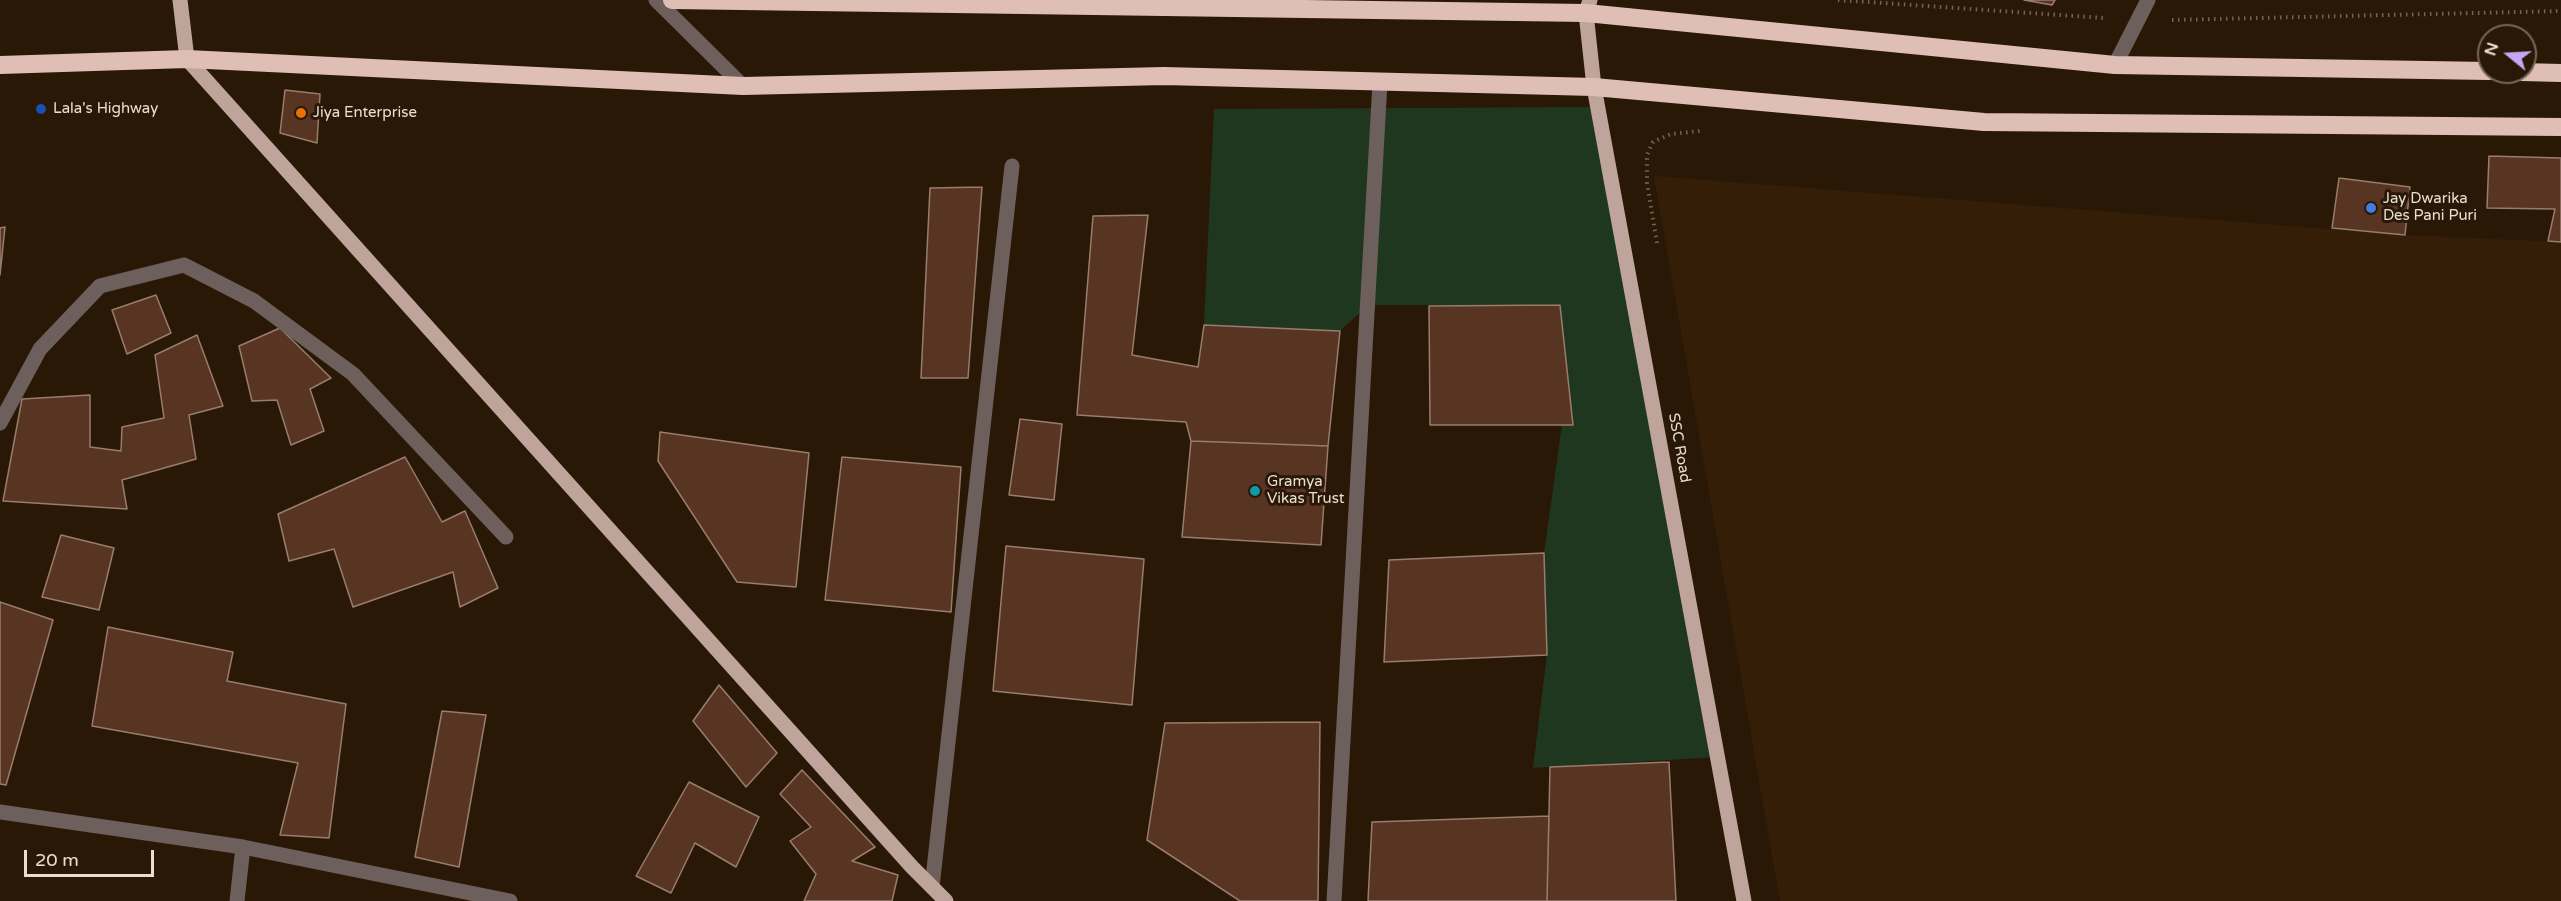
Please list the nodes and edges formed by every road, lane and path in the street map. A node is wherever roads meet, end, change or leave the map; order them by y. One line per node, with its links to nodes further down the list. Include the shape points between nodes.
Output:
1 (180, 0): 9 (main road)
2 (656, 0): 16 (street)
3 (672, 0): 6 (highway)
4 (1838, 0): 8 (path)
5 (2148, 0): 8 (street)
6 (1588, 7): 11 (highway); 17 (main road, SSC Road)
7 (2561, 11): 8 (path)
8 (2138, 21): 11 (street)
9 (186, 59): 10 (highway); 16 (highway); 26 (main road)
10 (0, 65)
11 (2115, 65): 12 (highway)
12 (2477, 71)
13 (2537, 72): 14 (highway)
14 (2561, 73)
15 (1380, 82): 16 (highway, via 1164,76); 17 (highway); 30 (street)
16 (743, 86)
17 (1594, 87): 18 (highway, via 1984,122); 31 (main road, SSC Road)
18 (2561, 127)
19 (1711, 132): 21 (path, via 1671,134 1653,142 1647,155 1647,183)
20 (1012, 166): 26 (street)
21 (1658, 253)
22 (0, 423): 23 (street, via 40,349 100,286 184,265 254,301 353,374)
23 (506, 537)
24 (0, 812): 25 (street)
25 (243, 847): 27 (street); 28 (street)
26 (932, 887): 29 (main road)
27 (237, 901)
28 (510, 901)
29 (946, 901)
30 (1334, 901)
31 (1744, 901)

